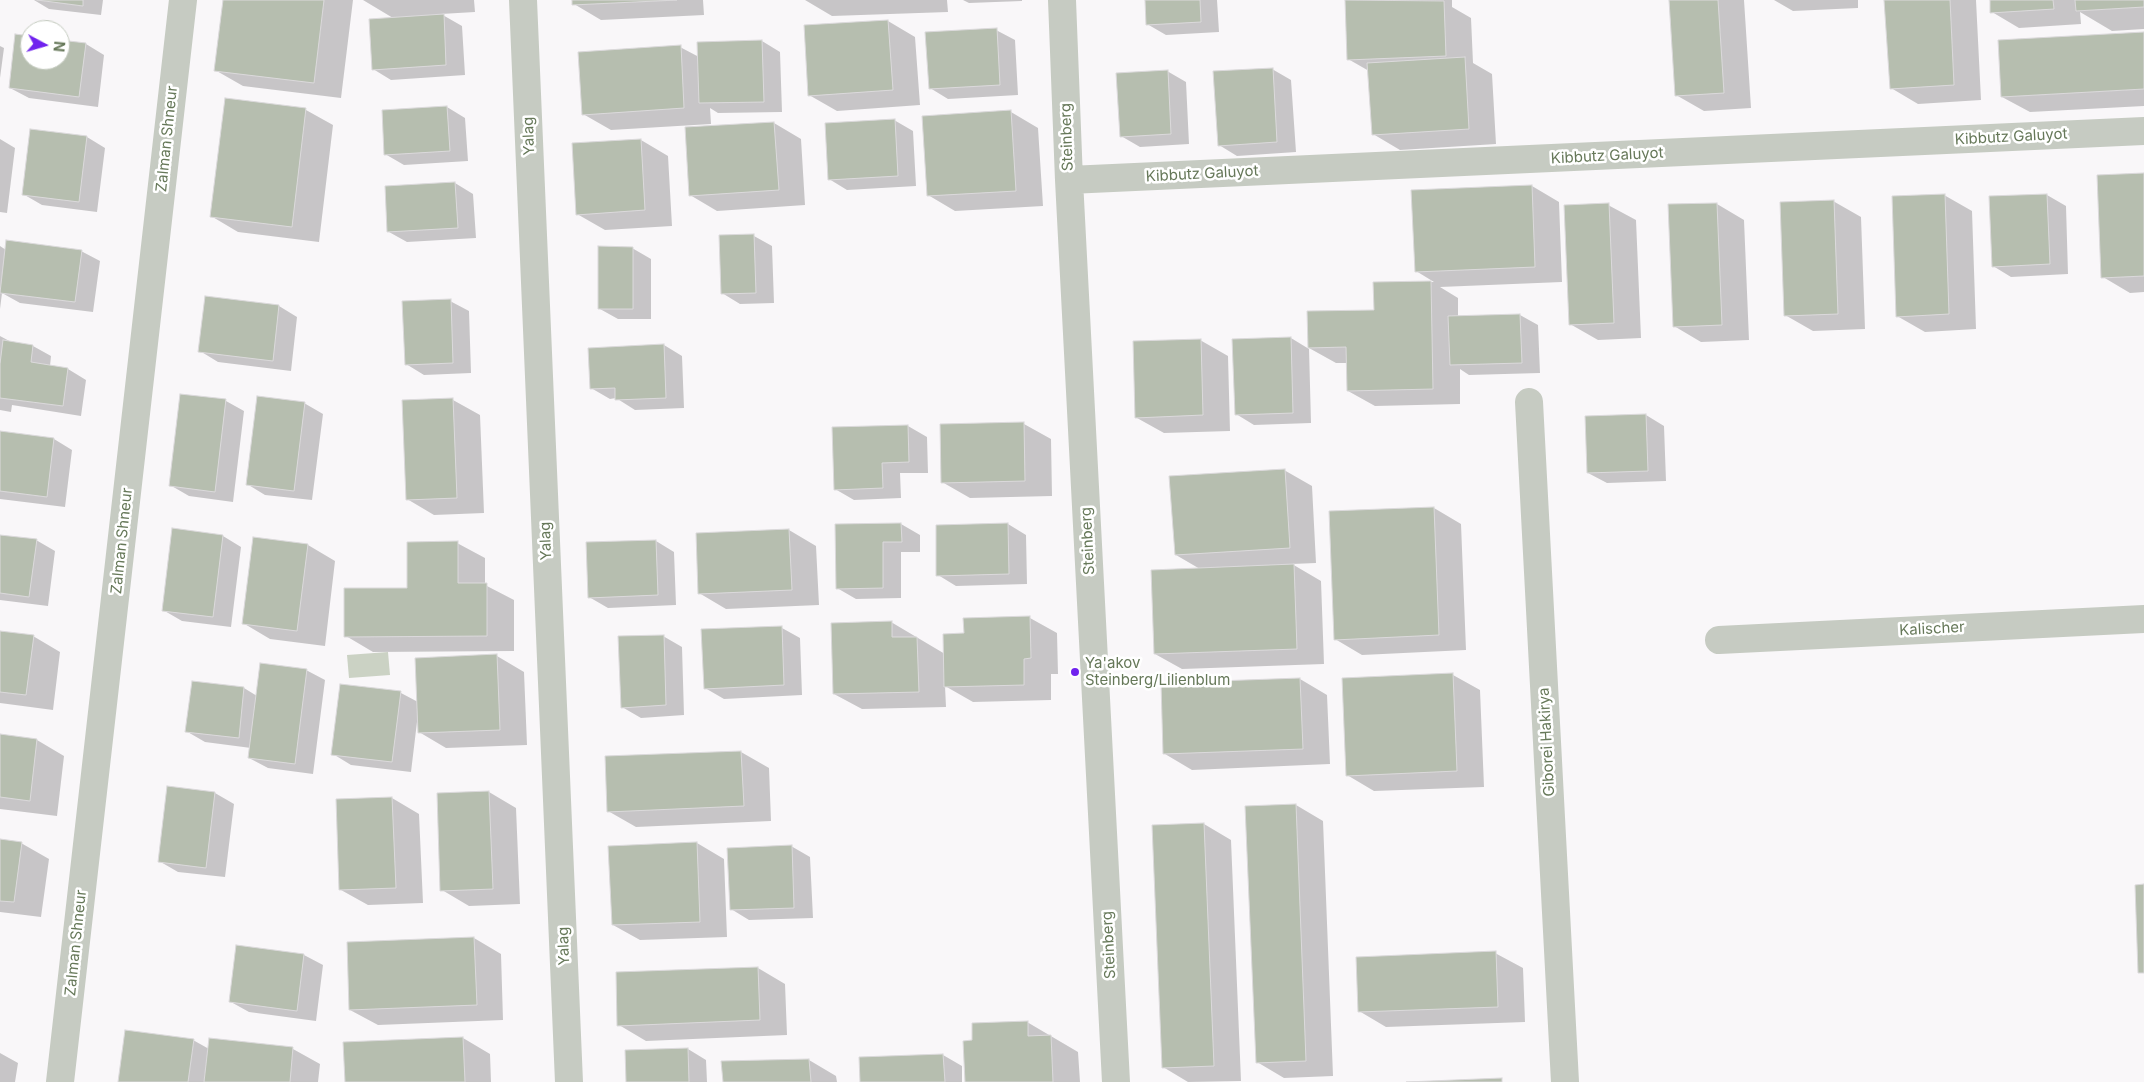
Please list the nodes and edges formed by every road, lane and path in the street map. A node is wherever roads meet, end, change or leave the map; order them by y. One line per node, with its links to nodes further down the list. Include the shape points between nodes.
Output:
1 (183, 0): 9 (street, Zalman Shneur)
2 (524, 0): 10 (street, Yalag)
3 (1062, 0): 5 (street, Steinberg)
4 (2144, 131): 5 (street, Kibbutz Galuyot)
5 (1069, 180): 11 (street, Steinberg)
6 (1529, 402): 12 (street, Giborei Hakirya)
7 (2144, 619): 8 (street, Kalischer)
8 (1719, 640)
9 (60, 1082)
10 (570, 1082)
11 (1116, 1082)
12 (1565, 1082)

